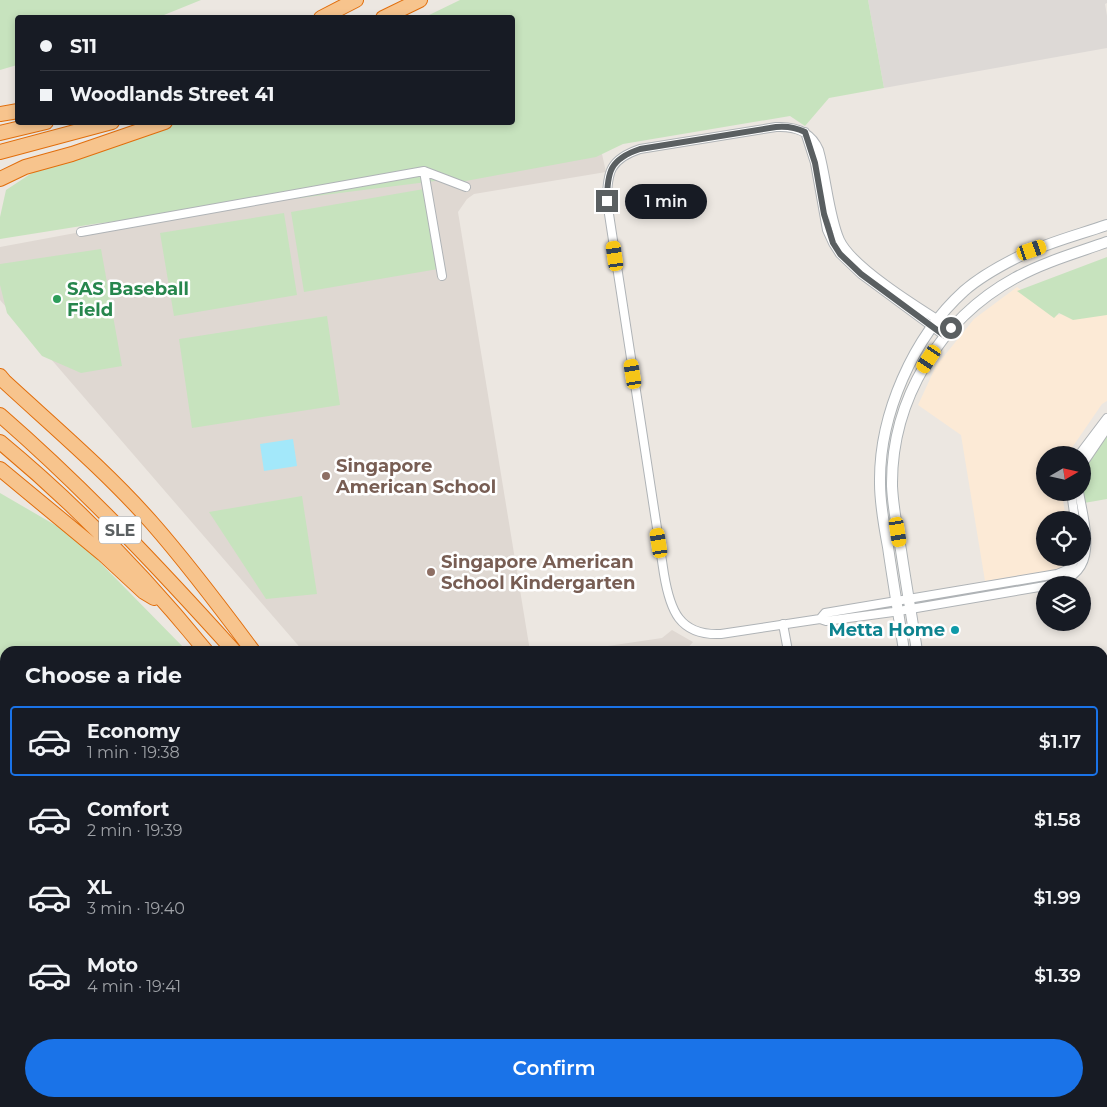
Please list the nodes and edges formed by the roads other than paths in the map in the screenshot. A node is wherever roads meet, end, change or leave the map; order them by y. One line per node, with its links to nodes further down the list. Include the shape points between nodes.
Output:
1 (356, 0): 3 (highway)
2 (420, 0): 4 (highway)
3 (327, 15)
4 (389, 15)
5 (15, 112): 6 (highway)
6 (0, 114)
7 (33, 125): 10 (highway)
8 (101, 125): 11 (highway)
9 (156, 125): 12 (highway)
10 (0, 133)
11 (0, 152)
12 (37, 163): 14 (highway); 15 (highway)
13 (424, 171): 16 (street); 18 (street); 20 (street)
14 (0, 179)
15 (0, 186)
16 (466, 187)
17 (1107, 225): 21 (main road, via 1032,250 1003,265 964,291)
18 (80, 232)
19 (1107, 242): 22 (main road, via 1015,278 974,305)
20 (442, 276)
21 (935, 324): 22 (street); 36 (main road, via 906,369 882,450 881,502); 38 (street, via 844,248 819,150 805,132 793,127 776,127 640,149 622,156 611,170 607,201 666,587 674,610 682,623 704,634)
22 (948, 332): 35 (main road, via 911,390 895,443 892,488)
23 (0, 376): 41 (highway, via 152,523)
24 (0, 415): 40 (highway, SLE, via 105,514)
25 (1107, 418): 28 (street)
26 (1107, 428): 29 (street)
27 (0, 442): 37 (highway, via 76,509)
28 (1086, 446)
29 (1091, 452)
30 (0, 469): 37 (highway, via 144,592)
31 (1080, 501): 33 (street, via 1087,549 1079,571)
32 (1071, 566): 35 (street, via 1057,574)
33 (1072, 576)
34 (1036, 587): 35 (street)
35 (910, 604): 36 (street); 44 (main road)
36 (897, 606): 38 (street, via 825,613 820,619); 43 (main road)
37 (172, 609): 39 (highway)
38 (783, 624): 42 (street)
39 (202, 646)
40 (229, 646)
41 (249, 646)
42 (787, 646)
43 (903, 646)
44 (917, 646)

